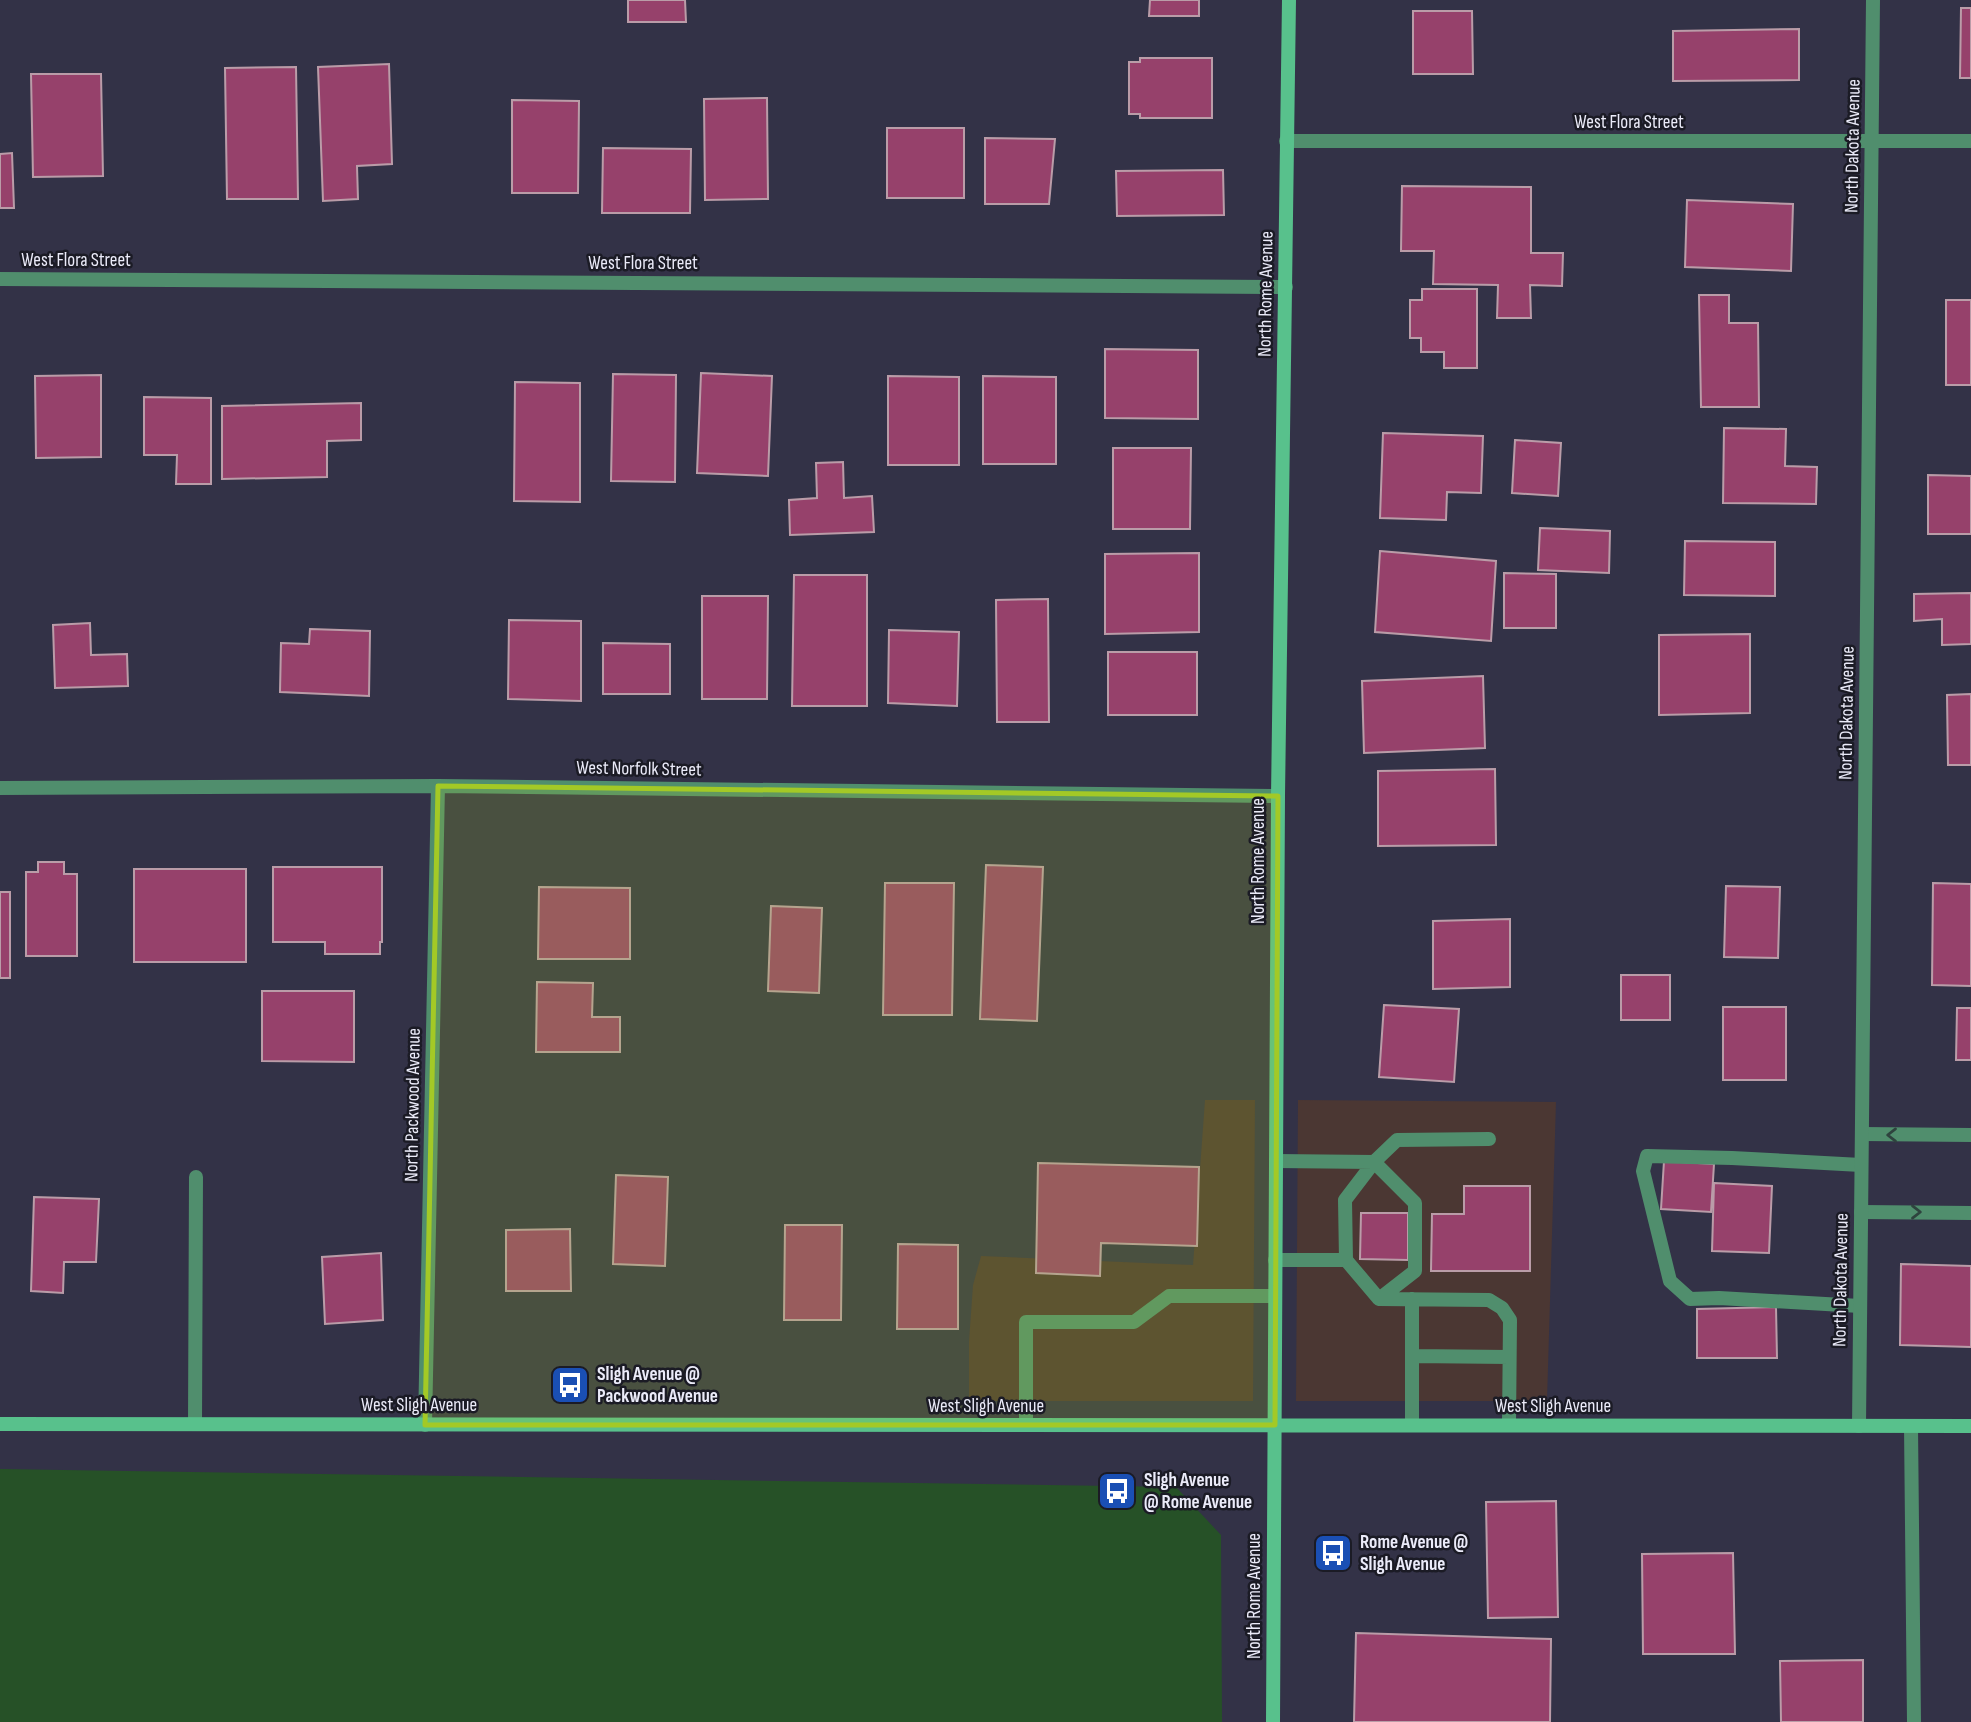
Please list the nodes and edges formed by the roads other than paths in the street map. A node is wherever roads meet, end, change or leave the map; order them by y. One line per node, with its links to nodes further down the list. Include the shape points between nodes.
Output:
1 (1289, 0): 3 (main road, North Rome Avenue)
2 (1873, 0): 4 (street, North Dakota Avenue)
3 (1286, 141): 4 (street, West Flora Street); 7 (main road, North Rome Avenue)
4 (1872, 141): 5 (street, West Flora Street); 11 (street, North Dakota Avenue)
5 (1971, 141)
6 (0, 279): 7 (street, West Flora Street)
7 (1286, 287): 10 (main road, North Rome Avenue)
8 (438, 786): 9 (street, West Norfolk Street); 10 (street, West Norfolk Street); 30 (street, North Packwood Avenue)
9 (0, 788)
10 (1278, 796): 14 (main road, North Rome Avenue)
11 (1862, 1134): 12 (street, one-way to 11); 16 (street, North Dakota Avenue)
12 (1971, 1135)
13 (1489, 1139): 15 (street, via 1397,1140)
14 (1276, 1161): 15 (street); 20 (main road, North Rome Avenue)
15 (1374, 1162): 21 (street, via 1345,1200); 23 (street, via 1415,1203 1415,1271)
16 (1861, 1166): 18 (street, North Dakota Avenue); 25 (street, via 1647,1156 1643,1171 1671,1281 1689,1299)
17 (196, 1177): 29 (street)
18 (1861, 1212): 19 (street, one-way to 19); 25 (street, North Dakota Avenue)
19 (1971, 1213)
20 (1275, 1260): 21 (street); 22 (main road, North Rome Avenue)
21 (1346, 1260): 23 (street)
22 (1275, 1296): 31 (street, via 1169,1296 1133,1322 1026,1322); 32 (main road, North Rome Avenue)
23 (1379, 1299): 24 (street)
24 (1412, 1299): 26 (street); 27 (street, via 1489,1300 1510,1320)
25 (1860, 1306): 35 (street, North Dakota Avenue)
26 (1412, 1356): 27 (street); 33 (street)
27 (1509, 1357): 34 (street)
28 (0, 1424): 29 (main road, West Sligh Avenue)
29 (195, 1424): 30 (main road, West Sligh Avenue)
30 (425, 1425): 31 (main road, West Sligh Avenue)
31 (1026, 1425): 32 (main road, West Sligh Avenue)
32 (1275, 1425): 33 (main road, West Sligh Avenue); 38 (main road, North Rome Avenue)
33 (1412, 1425): 34 (main road, West Sligh Avenue)
34 (1509, 1425): 35 (main road, West Sligh Avenue)
35 (1859, 1426): 36 (main road, West Sligh Avenue)
36 (1911, 1426): 37 (main road, West Sligh Avenue); 39 (street)
37 (1971, 1426)
38 (1273, 1722)
39 (1914, 1722)

